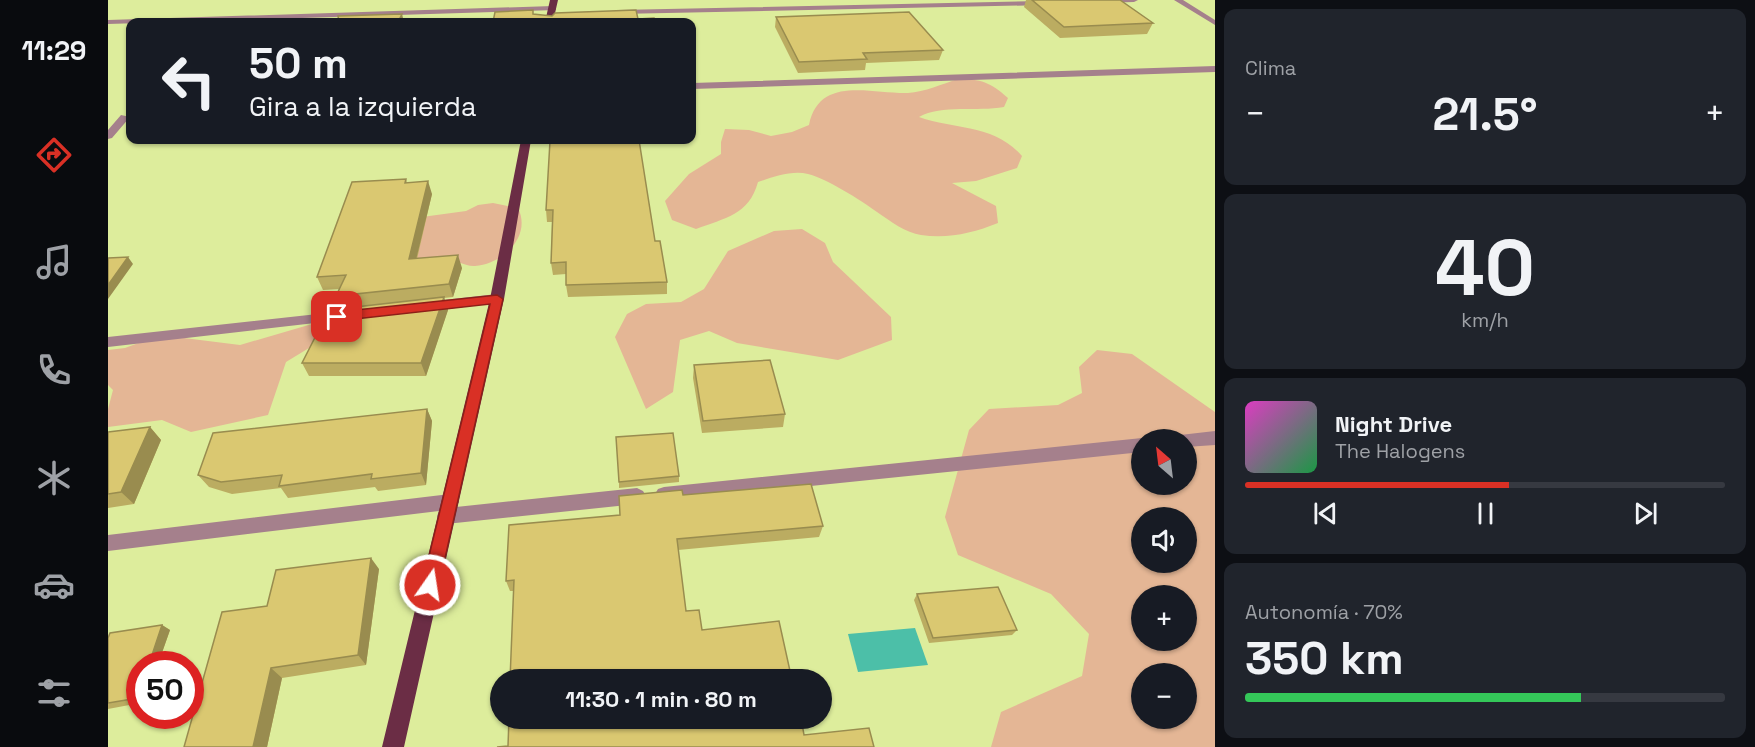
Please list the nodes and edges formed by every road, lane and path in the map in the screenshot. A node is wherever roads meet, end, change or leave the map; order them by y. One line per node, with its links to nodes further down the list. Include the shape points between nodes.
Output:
1 (1134, 0): 3 (street)
2 (1178, 0): 11 (street)
3 (1088, 2)
4 (1054, 3): 7 (street)
5 (553, 7): 6 (street); 8 (street)
6 (563, 12)
7 (609, 12)
8 (227, 18)
9 (126, 21): 10 (street)
10 (108, 22)
11 (1215, 23)
12 (1215, 69): 13 (street)
13 (696, 86)
14 (126, 117): 15 (street)
15 (108, 118)
16 (126, 119): 17 (street)
17 (108, 136)
18 (525, 144): 19 (main road)
19 (497, 299): 20 (street); 26 (main road)
20 (414, 308)
21 (356, 315): 22 (street)
22 (108, 342)
23 (1215, 438): 24 (street)
24 (1197, 440)
25 (1131, 446): 26 (street)
26 (448, 509): 27 (street); 28 (main road)
27 (108, 543)
28 (393, 747)

